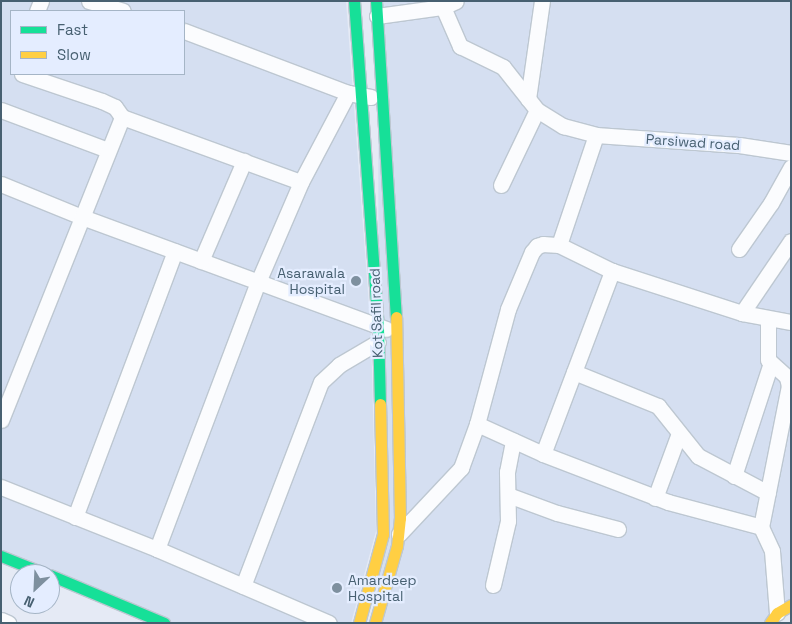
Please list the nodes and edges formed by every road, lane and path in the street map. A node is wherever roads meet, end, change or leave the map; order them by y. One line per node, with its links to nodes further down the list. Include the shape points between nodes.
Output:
1 (354, 1): 9 (main road, Kot Safil road)
2 (542, 1): 11 (street)
3 (93, 2): 6 (street)
4 (446, 3): 5 (street); 11 (street, via 460,46 503,67)
5 (376, 9): 10 (main road, Kot Safil road)
6 (120, 10)
7 (185, 31): 9 (street)
8 (25, 75): 13 (street, via 102,101 115,107)
9 (355, 94): 10 (street); 19 (street); 34 (main road, Kot Safil road)
10 (383, 99): 33 (main road, Kot Safil road)
11 (532, 105): 14 (street, Parsiwad road, via 563,126); 21 (street)
12 (1, 110): 15 (street)
13 (122, 117): 15 (street); 17 (street)
14 (596, 135): 16 (street, Parsiwad road, via 739,145); 24 (street)
15 (108, 150): 22 (street)
16 (791, 153)
17 (244, 161): 19 (street); 27 (street)
18 (791, 167): 25 (street)
19 (301, 182): 29 (street)
20 (1, 184): 22 (street)
21 (501, 185)
22 (82, 217): 26 (street); 38 (street)
23 (791, 241): 30 (street)
24 (559, 245): 28 (street); 39 (street, via 543,244 532,252 508,309)
25 (739, 249)
26 (175, 251): 27 (street); 48 (street)
27 (201, 261): 29 (street)
28 (612, 270): 30 (street); 36 (street)
29 (258, 282): 34 (street); 52 (street)
30 (742, 312): 31 (street)
31 (768, 320): 32 (street); 35 (street, via 767,355)
32 (791, 322)
33 (397, 331): 34 (street); 51 (main road, Kot Safil road)
34 (378, 335): 57 (street, via 338,365 322,382); 64 (main road, Kot Safil road, via 383,534)
35 (771, 363): 37 (street); 43 (street)
36 (574, 372): 40 (street, via 652,403 663,411); 42 (street)
37 (789, 378): 45 (street)
38 (1, 420)
39 (477, 424): 41 (street); 51 (street, via 467,456 456,476)
40 (680, 433): 43 (street, via 698,456); 47 (street)
41 (514, 441): 42 (street); 46 (street, via 507,472)
42 (543, 454): 47 (street)
43 (734, 476): 45 (street)
44 (1, 487): 48 (street)
45 (768, 493): 49 (street)
46 (508, 495): 50 (street, via 557,513); 56 (street, via 508,521)
47 (655, 498): 49 (street)
48 (75, 517): 52 (street)
49 (761, 527): 59 (street, via 772,550)
50 (618, 529)
51 (399, 534): 65 (main road, Kot Safil road)
52 (157, 549): 57 (street)
53 (1, 556): 54 (main road)
54 (21, 564)
55 (60, 580): 62 (main road)
56 (493, 585)
57 (243, 586): 63 (street)
58 (791, 605): 59 (main road)
59 (774, 618)
60 (1, 620): 61 (street)
61 (8, 623)
62 (164, 623)
63 (329, 623)
64 (359, 623)
65 (376, 623)

